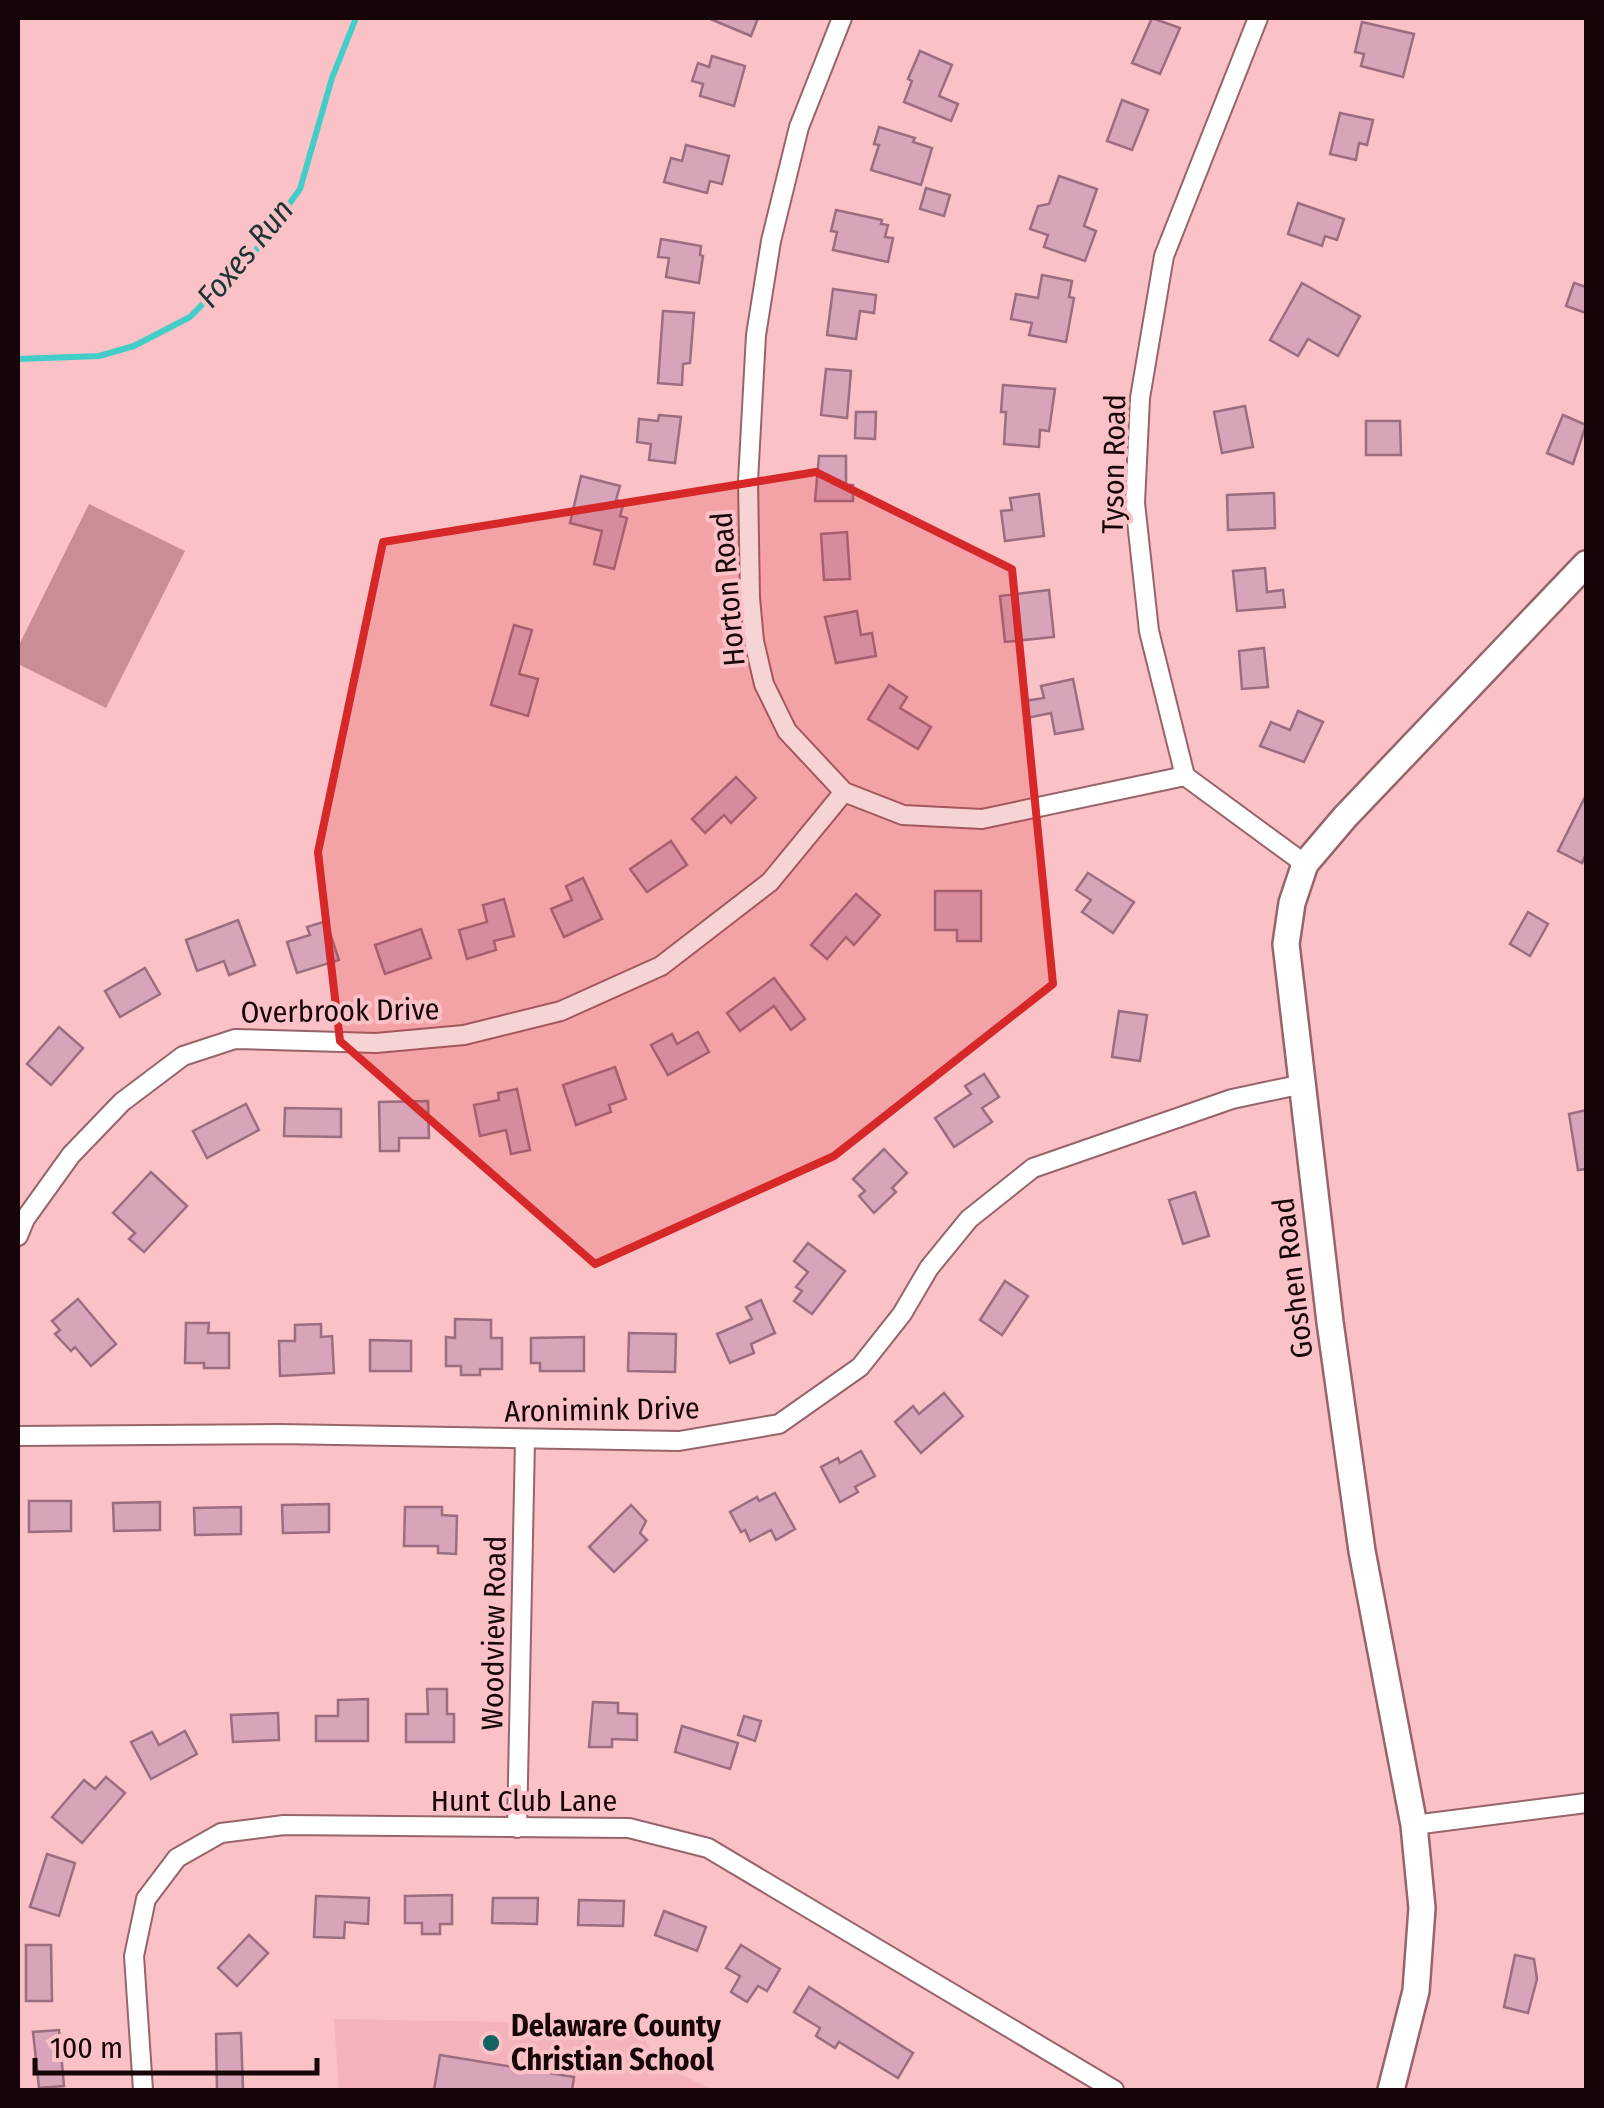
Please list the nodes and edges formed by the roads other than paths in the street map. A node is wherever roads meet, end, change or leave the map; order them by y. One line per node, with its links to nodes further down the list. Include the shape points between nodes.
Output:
1 (842, 18): 5 (street, Horton Road, via 800,127 772,242 756,334 748,481 750,598 764,684 787,731)
2 (1258, 18): 4 (street, Tyson Road, via 1164,256 1140,398 1136,504 1149,630)
3 (1586, 564): 6 (street, Goshen Road)
4 (1185, 776): 5 (street, Horton Road, via 982,819 903,815); 6 (street)
5 (844, 792): 8 (street, Overbrook Drive, via 770,882 660,966 561,1011 464,1035 376,1043 236,1039 183,1056 122,1102 71,1155)
6 (1306, 864): 7 (street, Goshen Road, via 1286,944)
7 (1303, 1084): 10 (street, Aronimink Drive, via 1232,1099 1033,1168 969,1219 860,1367 779,1424 679,1441); 12 (street, Goshen Road, via 1362,1551)
8 (18, 1236)
9 (18, 1436): 10 (street, Aronimink Drive)
10 (525, 1440): 13 (street, Woodview Road)
11 (1586, 1803): 12 (street)
12 (1414, 1825): 16 (street, Goshen Road, via 1422,1908 1416,1990)
13 (517, 1828): 14 (street, Hunt Club Lane, via 249,1827 221,1833 177,1858 146,1898 134,1956); 15 (street, Hunt Club Lane, via 629,1828 708,1848)
14 (143, 2090)
15 (1114, 2090)
16 (1391, 2090)

